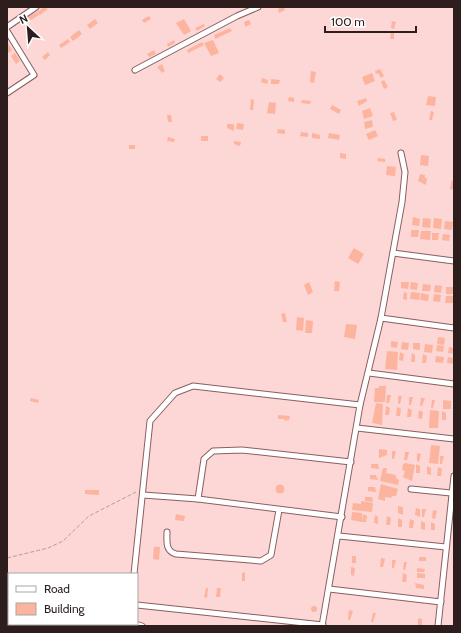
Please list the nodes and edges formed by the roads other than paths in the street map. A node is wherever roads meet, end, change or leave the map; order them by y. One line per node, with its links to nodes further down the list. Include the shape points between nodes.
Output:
1 (36, 7): 3 (street)
2 (258, 7): 5 (street)
3 (7, 27)
4 (7, 31): 6 (street, via 34,75)
5 (135, 70)
6 (7, 93)
7 (401, 153): 8 (street, via 405,172)
8 (393, 253): 9 (street); 10 (street)
9 (454, 261)
10 (381, 318): 11 (street); 12 (street)
11 (454, 328)
12 (369, 373): 13 (street); 14 (street)
13 (454, 384)
14 (360, 404): 15 (street); 21 (street, via 192,386 175,393 150,421)
15 (357, 428): 16 (street); 17 (street)
16 (454, 439)
17 (351, 462): 22 (street, via 242,450 213,451 204,459); 24 (street)
18 (454, 476): 20 (street)
19 (411, 489): 20 (street)
20 (451, 493): 27 (street)
21 (143, 495): 22 (street); 28 (street)
22 (198, 499): 23 (street)
23 (279, 510): 24 (street); 25 (street, via 271,555 261,561 176,554 168,548)
24 (342, 517): 26 (street)
25 (167, 532)
26 (339, 536): 27 (street); 29 (street)
27 (446, 547): 30 (street)
28 (134, 573)
29 (329, 589): 30 (street); 32 (street)
30 (441, 602): 33 (street)
31 (138, 605): 32 (street)
32 (322, 626)
33 (438, 626)

